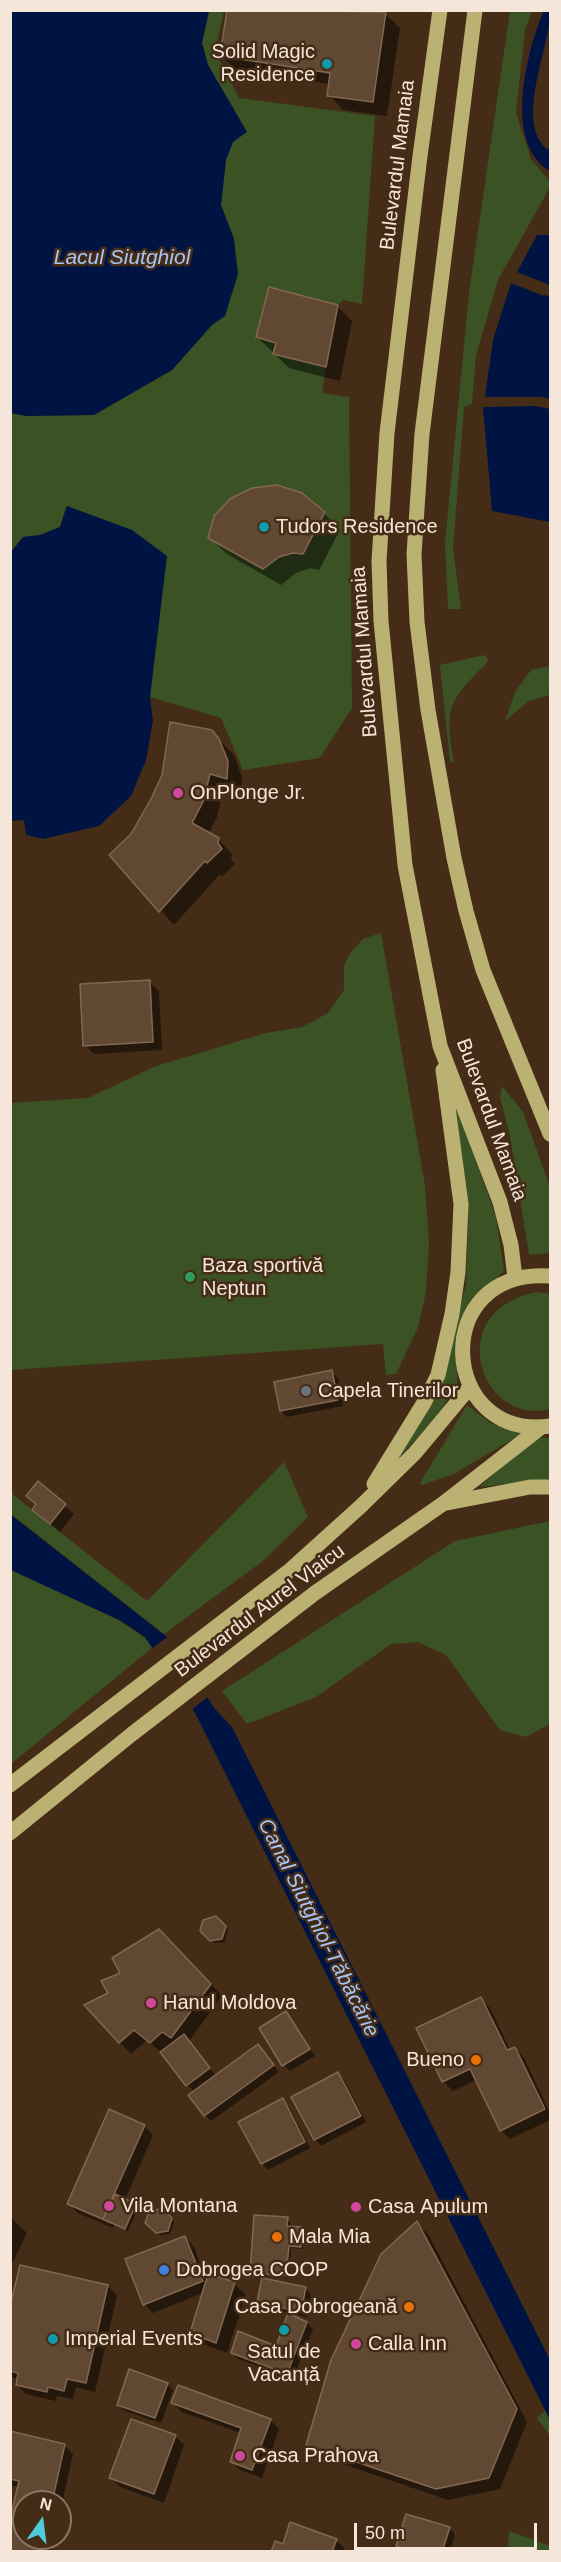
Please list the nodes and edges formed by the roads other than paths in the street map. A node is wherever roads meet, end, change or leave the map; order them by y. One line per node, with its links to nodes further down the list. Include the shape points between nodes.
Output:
1 (440, 10): 3 (main road, Bulevardul Mamaia, via 387,433 379,561 381,621 405,865)
2 (475, 10): 4 (main road, via 422,434 414,554 417,622 428,710 466,910 483,969)
3 (440, 1046): 6 (main road, Bulevardul Mamaia, via 500,1202); 11 (main road, via 461,1204 452,1314 438,1375)
4 (550, 1134)
5 (550, 1276): 6 (main road)
6 (515, 1278): 7 (main road, via 497,1286 471,1313 461,1350)
7 (470, 1387): 8 (main road, via 480,1402 509,1422); 11 (main road, Bulevardul Aurel Vlaicu, via 415,1453)
8 (545, 1427): 10 (main road, Bulevardul Aurel Vlaicu)
9 (550, 1488): 10 (main road)
10 (444, 1503): 13 (main road, Bulevardul Aurel Vlaicu, via 315,1593)
11 (361, 1506): 12 (main road, Bulevardul Aurel Vlaicu, via 289,1571)
12 (10, 1785)
13 (10, 1833)

